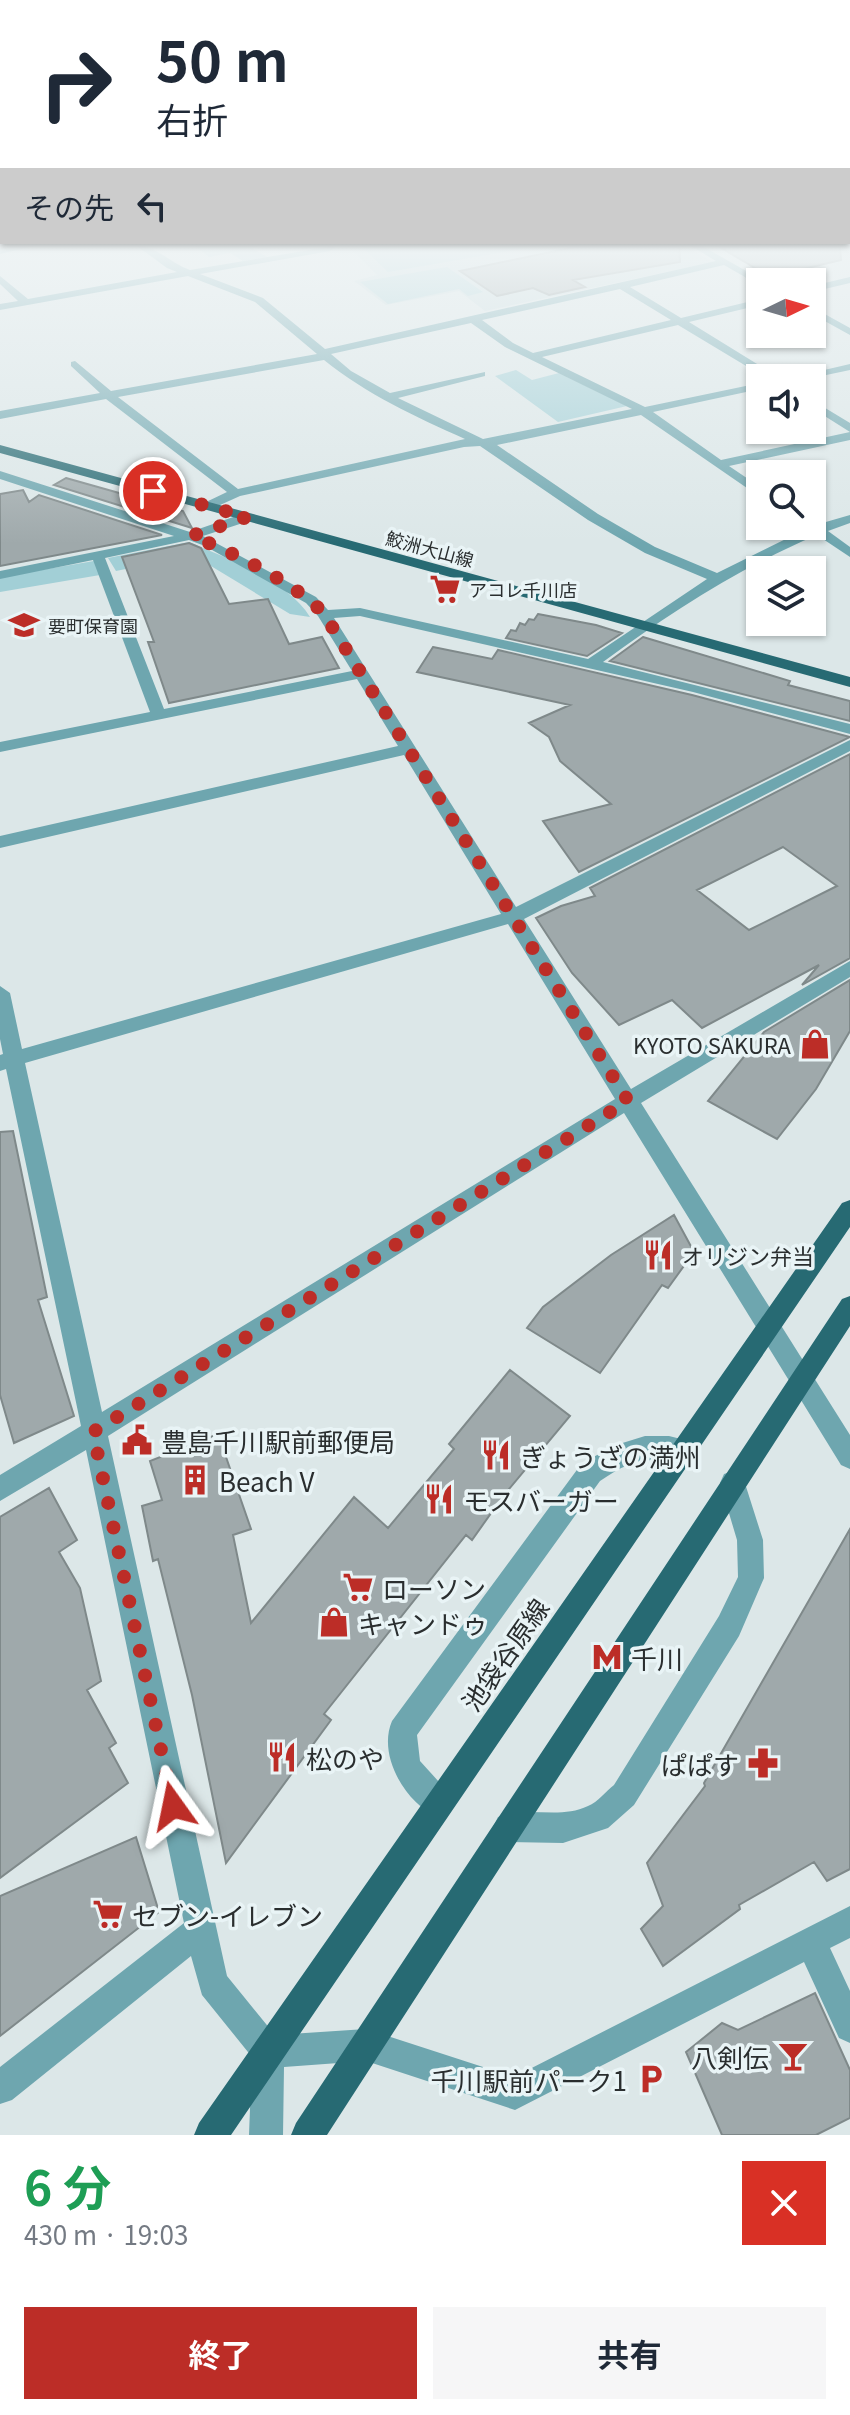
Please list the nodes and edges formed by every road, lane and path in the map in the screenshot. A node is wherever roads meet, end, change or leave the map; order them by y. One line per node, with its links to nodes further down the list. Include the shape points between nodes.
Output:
1 (313, 346): 6 (street)
2 (363, 346): 6 (street)
3 (510, 346): 7 (street)
4 (577, 346): 7 (street)
5 (721, 346): 9 (street)
6 (324, 355): 14 (street); 15 (street)
7 (533, 356): 16 (street)
8 (75, 364): 14 (street)
9 (751, 364)
10 (850, 367): 11 (street)
11 (826, 372)
12 (481, 374): 15 (street)
13 (746, 389): 16 (street)
14 (108, 395): 18 (street); 26 (street)
15 (388, 397): 21 (street)
16 (644, 411): 21 (street); 23 (street)
17 (826, 412): 19 (street)
18 (0, 415)
19 (850, 428)
20 (850, 436): 23 (street)
21 (480, 442): 26 (street); 37 (street, via 650,550)
22 (0, 449): 27 (main road, 鮫洲大山線)
23 (720, 464): 25 (street)
24 (0, 475): 31 (street)
25 (746, 483)
26 (236, 493): 27 (street)
27 (209, 506): 28 (main road, 鮫洲大山線)
28 (247, 517): 31 (street); 40 (main road, 鮫洲大山線)
29 (850, 519): 30 (street)
30 (826, 525)
31 (191, 536): 35 (street); 38 (street, via 311,600)
32 (826, 537): 34 (street)
33 (791, 540): 37 (street)
34 (850, 553)
35 (98, 556): 36 (street); 44 (street)
36 (0, 575)
37 (716, 578): 40 (street)
38 (324, 614): 41 (street, via 360,612); 42 (street)
39 (346, 620): 46 (street, via 584,673)
40 (644, 625): 41 (street); 43 (main road, 鮫洲大山線)
41 (591, 664): 45 (street)
42 (362, 673): 44 (street); 48 (street)
43 (850, 682)
44 (159, 715): 47 (street)
45 (850, 729)
46 (850, 744): 50 (street)
47 (0, 747)
48 (408, 749): 49 (street); 50 (street)
49 (0, 842)
50 (512, 917): 53 (street); 54 (street)
51 (850, 968): 54 (street)
52 (0, 993): 53 (street)
53 (7, 1061): 59 (street)
54 (628, 1101): 57 (street); 59 (street)
55 (850, 1209): 57 (main road, 池袋谷原線)
56 (850, 1306): 58 (main road)
57 (768, 1327): 58 (street); 60 (main road, 池袋谷原線)
58 (802, 1380): 61 (street); 62 (main road)
59 (93, 1432): 63 (street); 67 (street)
60 (684, 1450): 64 (main road, 池袋谷原線); 64 (street, via 635,1448 591,1472 402,1731 406,1767)
61 (850, 1457)
62 (733, 1483): 65 (main road); 65 (street, via 750,1540 751,1578 729,1626 624,1795 598,1818 563,1828)
63 (0, 1489)
64 (439, 1803): 71 (main road, 池袋谷原線)
65 (508, 1827): 70 (main road)
66 (850, 1921): 68 (street)
67 (200, 1930): 71 (street, via 213,1984); 72 (street)
68 (811, 1942): 69 (street); 70 (street, via 515,2094)
69 (850, 2027)
70 (366, 2045): 71 (street); 75 (main road)
71 (268, 2052): 73 (main road, 池袋谷原線); 74 (street)
72 (0, 2088)
73 (211, 2135)
74 (266, 2135)
75 (308, 2135)

